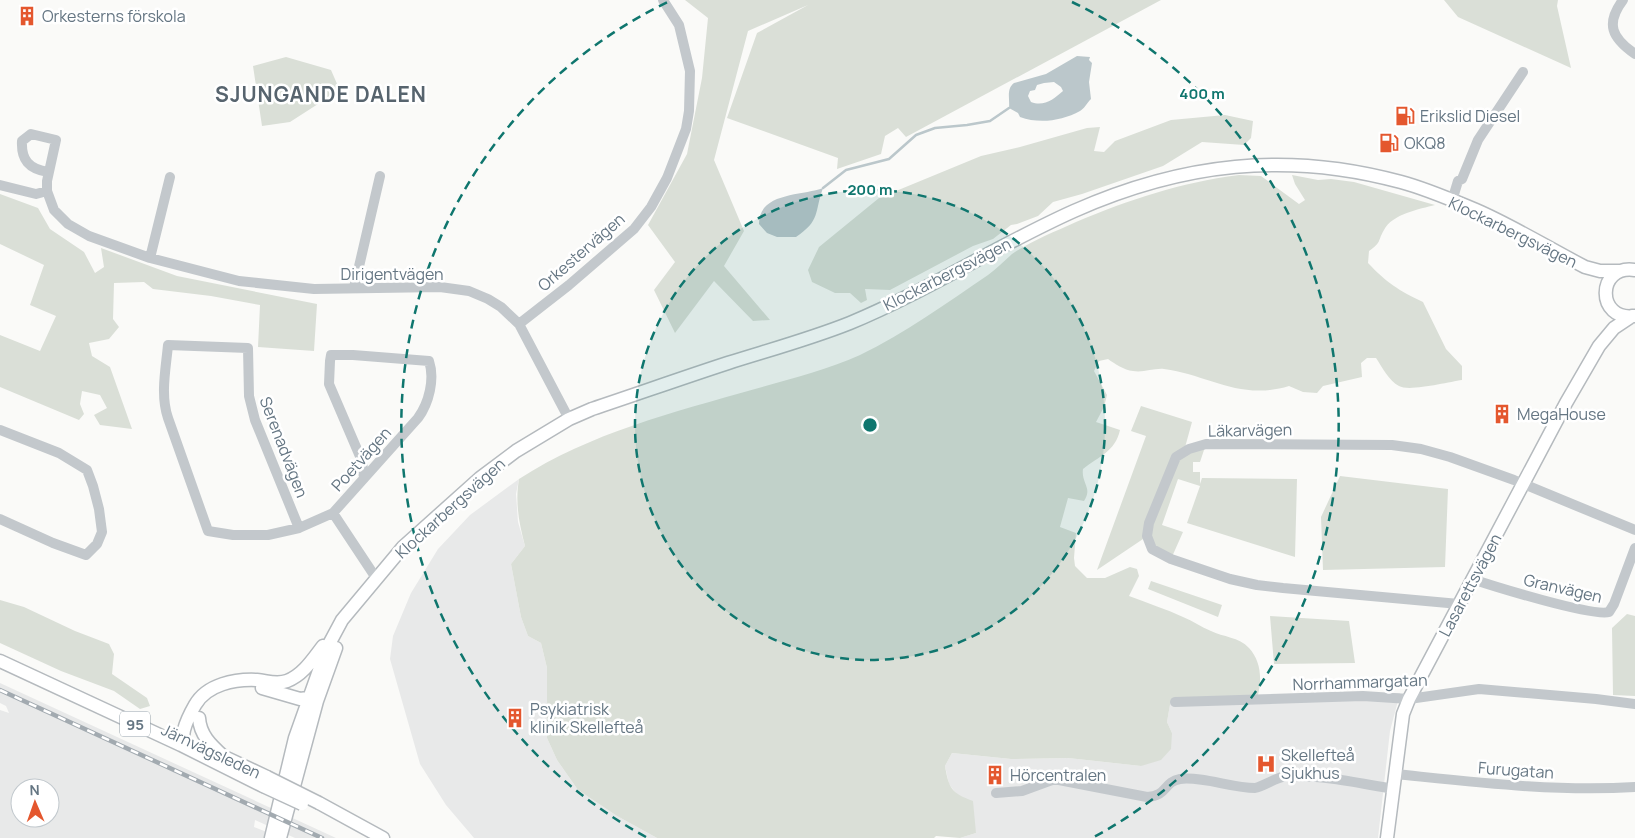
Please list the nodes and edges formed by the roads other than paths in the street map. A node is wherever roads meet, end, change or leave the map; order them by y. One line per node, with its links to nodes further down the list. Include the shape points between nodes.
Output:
1 (663, 0): 18 (street, Orkestervägen, via 679,25 690,71 686,129 667,178 651,208 634,228)
2 (1623, 0): 3 (street, via 1612,21 1619,43)
3 (1635, 54)
4 (1524, 72): 10 (street, via 1478,140)
5 (48, 172): 9 (street, Dirigentvägen)
6 (380, 176): 15 (street)
7 (170, 177): 11 (street)
8 (0, 185): 9 (street, via 36,194)
9 (47, 191): 11 (street, Dirigentvägen, via 54,210 68,224 89,236)
10 (1452, 201): 12 (main road, Klockarbergsvägen, via 1479,211); 20 (main road, Klockarbergsvägen, via 1405,183 1368,174 1287,165 1249,165 1193,172 1135,186 1073,212 849,323)
11 (150, 258): 15 (street, Dirigentvägen, via 238,280 314,289)
12 (1585, 267): 14 (main road, Klockarbergsvägen); 16 (main road, Klockarbergsvägen)
13 (1635, 270): 14 (main road, Klockarbergsvägen)
14 (1620, 271): 16 (main road, via 1607,285)
15 (354, 288): 18 (street, Dirigentvägen, via 440,287 469,291 501,307)
16 (1606, 298): 17 (main road, via 1618,314); 19 (main road, Lasarettsvägen, via 1607,324)
17 (1634, 316): 19 (main road, Lasarettsvägen, via 1614,328)
18 (519, 324): 20 (street, Dirigentvägen)
19 (1599, 346): 23 (main road, Lasarettsvägen)
20 (569, 419): 30 (main road, Klockarbergsvägen, via 516,451 480,478 403,547)
21 (0, 430): 25 (street, via 58,453 86,470 99,509 102,532 97,544 86,555 53,544)
22 (364, 478): 22 (street, Poetvägen, via 426,406 431,373 429,361 331,355 329,384 362,462); 24 (street, Poetvägen)
23 (1524, 484): 27 (street); 31 (main road, Lasarettsvägen); 33 (street, Läkarvägen, via 1450,457 1392,445 1206,444 1190,448 1176,457 1149,523 1146,536 1152,549 1171,559 1230,579 1283,588)
24 (333, 513): 26 (street, Poetvägen); 30 (street)
25 (0, 519)
26 (299, 528): 28 (street, Poetvägen, via 268,535); 28 (street, Serenadvägen, via 255,420 249,396 248,348 168,345 165,409)
27 (1635, 530)
28 (208, 531)
29 (1635, 548): 31 (street, Granvägen, via 1614,604 1604,614)
30 (376, 578): 32 (main road, Klockarbergsvägen)
31 (1472, 578): 33 (main road, Lasarettsvägen)
32 (362, 596): 34 (main road, Klockarbergsvägen); 37 (main road, Klockarbergsvägen)
33 (1460, 604): 38 (main road, Lasarettsvägen)
34 (342, 620): 36 (main road, via 300,674); 37 (main road, Klockarbergsvägen, via 327,648)
35 (3, 663): 42 (main road, Järnvägsleden / 95, via 120,708)
36 (274, 684): 37 (main road, via 302,692); 42 (main road, via 242,680 217,686 196,704 184,729)
37 (313, 699): 41 (main road, via 300,699 257,687 229,689 210,699); 49 (main road, Klockarbergsvägen, via 294,738); 50 (main road, Klockarbergsvägen)
38 (1409, 699): 39 (street, Norrhammargatan, via 1363,696); 40 (street, Norrhammargatan, via 1479,689); 44 (main road, Lasarettsvägen, via 1403,714)
39 (1175, 702)
40 (1635, 704)
41 (199, 718): 42 (main road); 43 (main road, via 203,735)
42 (183, 741): 43 (main road, Järnvägsleden / 95); 45 (main road, Järnvägsleden / 95)
43 (223, 756): 45 (main road, Järnvägsleden / 95)
44 (1395, 774): 46 (street, Furugatan, via 1522,786); 47 (main road, Lasarettsvägen)
45 (265, 781): 51 (main road, Järnvägsleden / 95, bridge)
46 (1635, 787)
47 (1393, 789): 48 (street, via 1288,776 1255,788 1182,779 1169,783 1156,797 1058,780 1022,791); 52 (main road, Lasarettsvägen)
48 (996, 793)
49 (271, 838)
50 (280, 838)
51 (382, 838)
52 (1387, 838)

